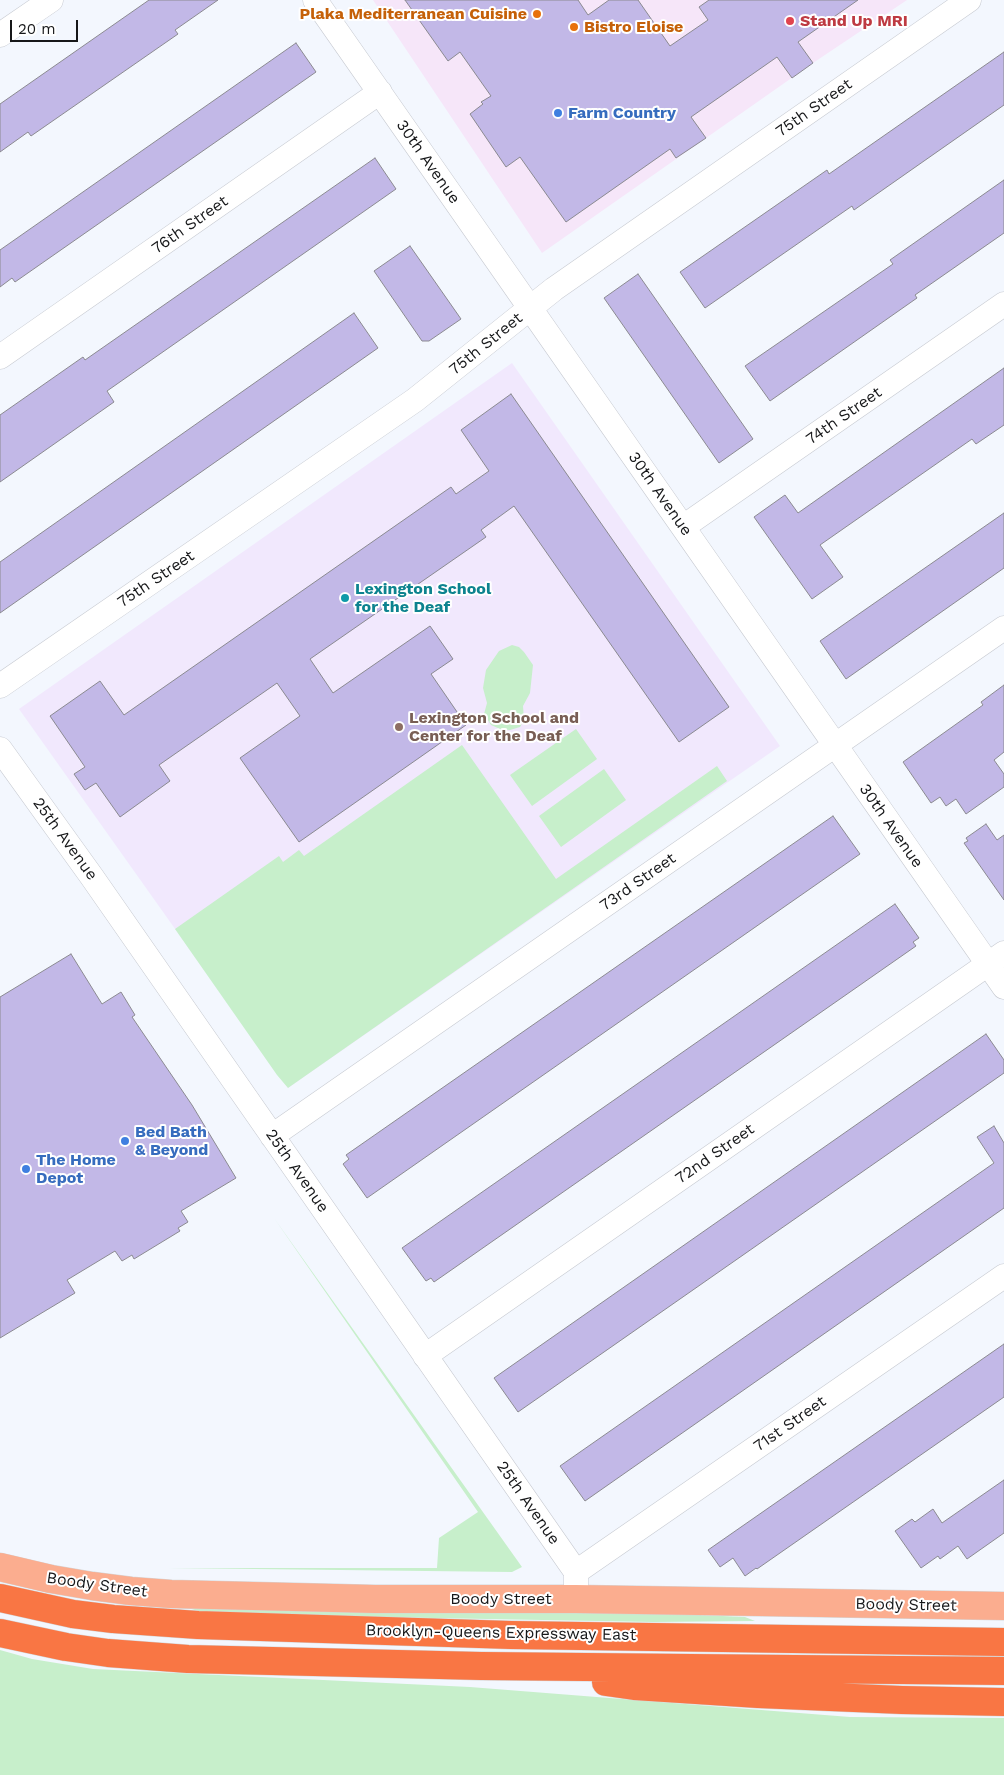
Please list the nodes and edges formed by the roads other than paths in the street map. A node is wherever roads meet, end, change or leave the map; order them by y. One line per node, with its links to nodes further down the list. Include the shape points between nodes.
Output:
1 (51, 0): 4 (street)
2 (315, 0): 5 (street, 30th Avenue)
3 (969, 0): 7 (street, 75th Street, via 554,289)
4 (0, 35)
5 (380, 92): 7 (street, 30th Avenue); 8 (street, 76th Street)
6 (1004, 304): 9 (street, 74th Street)
7 (530, 309): 9 (street, 30th Avenue); 11 (street, 75th Street, via 416,400)
8 (0, 357)
9 (683, 527): 12 (street, 30th Avenue)
10 (1004, 628): 12 (street, 73rd Street)
11 (0, 686)
12 (835, 745): 14 (street, 30th Avenue); 16 (street, 73rd Street)
13 (0, 749): 16 (street, 25th Avenue)
14 (996, 958): 15 (street, 30th Avenue); 18 (street, 72nd Street)
15 (1004, 987)
16 (272, 1136): 18 (street, 25th Avenue)
17 (1004, 1276): 20 (street, 71st Street)
18 (426, 1356): 20 (street, 25th Avenue)
19 (0, 1568): 22 (main road, Boody Street, via 51,1580 131,1592 376,1599)
20 (576, 1572): 22 (street)
21 (0, 1598): 25 (highway, Brooklyn-Queens Expressway East, via 73,1614 198,1625 511,1635)
22 (576, 1599): 23 (main road, Boody Street)
23 (998, 1602)
24 (0, 1633): 26 (highway, Brooklyn-Queens Expressway East, via 66,1648 149,1657)
25 (1004, 1642)
26 (481, 1666): 27 (highway, Brooklyn-Queens Expressway East); 28 (highway, via 634,1686 826,1698)
27 (1004, 1671)
28 (1004, 1702)

